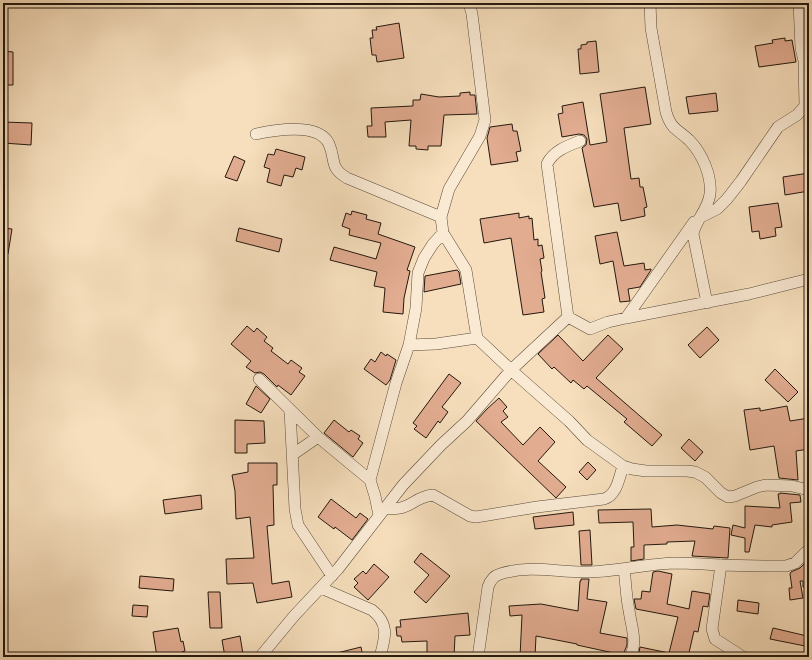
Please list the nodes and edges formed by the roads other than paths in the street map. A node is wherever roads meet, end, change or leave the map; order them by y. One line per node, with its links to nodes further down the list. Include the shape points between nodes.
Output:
1 (469, 3): 7 (street, via 485,120 480,136 449,189)
2 (650, 3): 6 (street, via 651,28 666,112 669,121 689,141 707,170 710,194)
3 (799, 3): 8 (street, via 805,106 797,115 778,127 728,199)
4 (256, 134): 7 (street, via 294,129 317,134 325,138 336,168 347,178)
5 (580, 141): 12 (street, via 556,152 547,164)
6 (708, 204): 8 (street); 13 (street)
7 (441, 217): 9 (street)
8 (702, 217): 11 (street, via 693,234)
9 (443, 233): 14 (street, via 466,270); 15 (street, via 424,258 418,273 416,308)
10 (809, 279): 11 (street)
11 (707, 303): 13 (street)
12 (568, 317): 13 (street, via 590,329); 16 (street)
13 (626, 318)
14 (477, 338): 15 (street); 16 (street)
15 (409, 345): 22 (street)
16 (511, 370): 21 (street, via 587,440); 24 (street, via 467,421 403,485)
17 (259, 379): 18 (street)
18 (290, 410): 19 (street); 20 (street)
19 (318, 437): 20 (street); 22 (street)
20 (292, 455): 28 (street, via 298,525)
21 (623, 466): 23 (street, via 646,471 695,472 705,477 728,497 766,485 792,486); 24 (street, via 613,494 604,500 476,517 433,495 405,508)
22 (370, 480): 24 (street)
23 (809, 490)
24 (382, 511): 28 (street)
25 (809, 549): 26 (street, via 795,563 786,566)
26 (720, 565): 27 (street, via 652,564); 34 (street, via 712,630 715,639)
27 (624, 569): 32 (street, via 580,572 537,568 497,574 488,586); 33 (street, via 634,635)
28 (332, 576): 29 (street)
29 (321, 588): 30 (street); 31 (street, via 378,614 386,633)
30 (260, 657)
31 (380, 657)
32 (478, 657)
33 (630, 657)
34 (743, 657)

